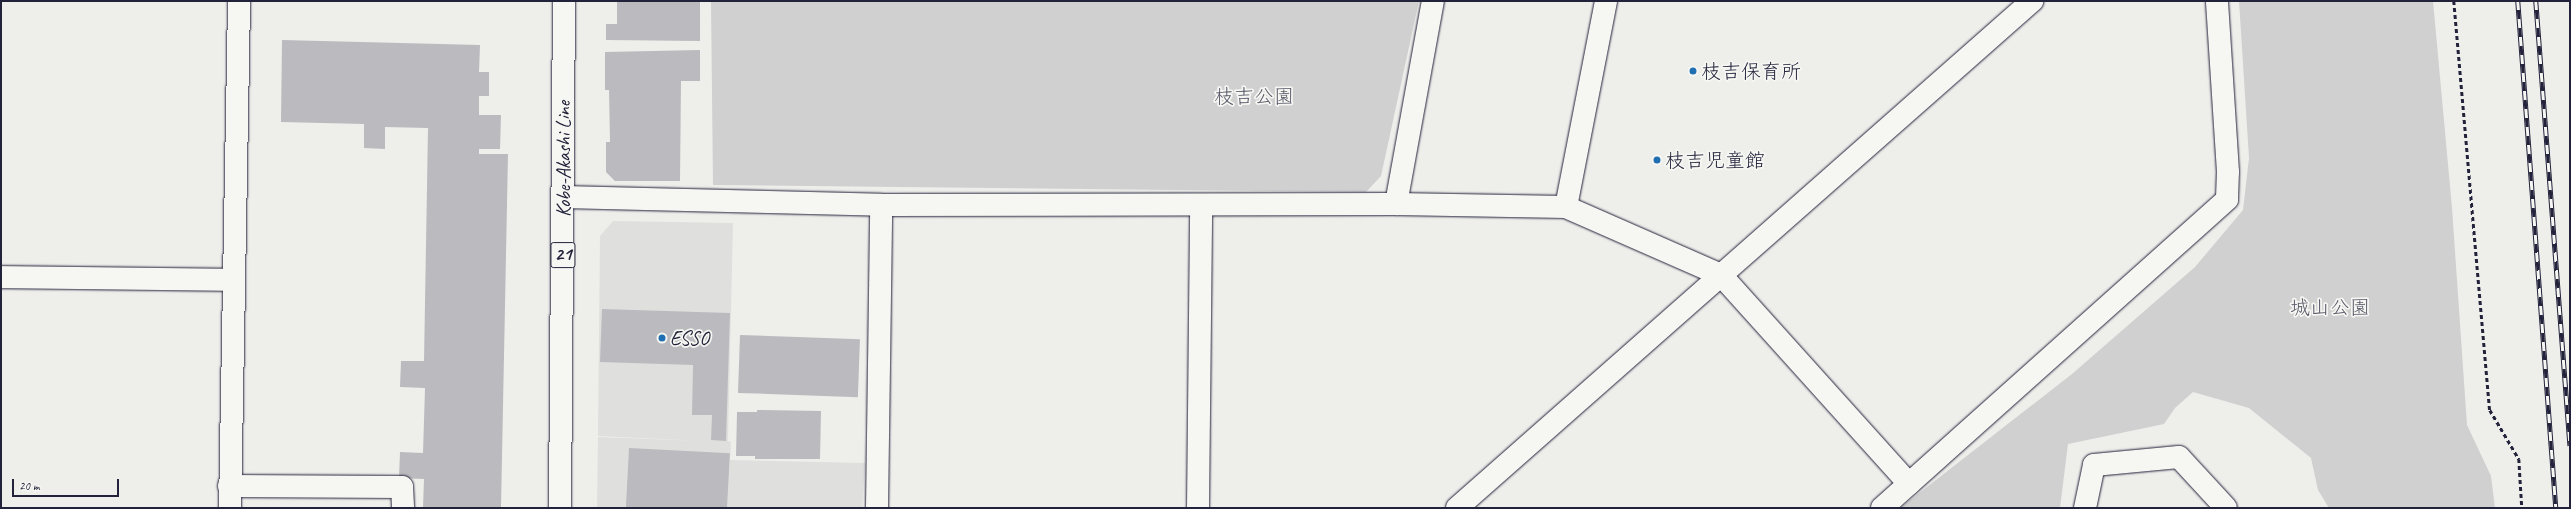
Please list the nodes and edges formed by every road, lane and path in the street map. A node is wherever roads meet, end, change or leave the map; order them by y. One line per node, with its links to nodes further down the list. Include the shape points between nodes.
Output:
1 (239, 1): 15 (street)
2 (564, 1): 8 (street, Kobe-Akashi Line / 21)
3 (1433, 1): 9 (street)
4 (1606, 1): 12 (street)
5 (2032, 1): 13 (street)
6 (2217, 1): 16 (street, via 2228,172 2226,199)
7 (2454, 1): 27 (path, via 2490,410 2519,459)
8 (563, 197): 10 (street); 20 (street, Kobe-Akashi Line / 21)
9 (1396, 204): 11 (street); 12 (street)
10 (881, 205): 11 (street); 21 (street)
11 (1201, 205): 22 (street)
12 (1566, 207): 13 (street)
13 (1721, 275): 16 (street); 23 (street)
14 (1, 277): 15 (street)
15 (233, 280): 17 (street)
16 (1909, 484): 24 (street)
17 (229, 486): 18 (street); 19 (street, via 402,487)
18 (230, 508)
19 (403, 508)
20 (560, 508)
21 (877, 508)
22 (1198, 508)
23 (1457, 508)
24 (1882, 508)
25 (2085, 508): 26 (street, via 2094,465 2179,457)
26 (2226, 508)
27 (2522, 508)

